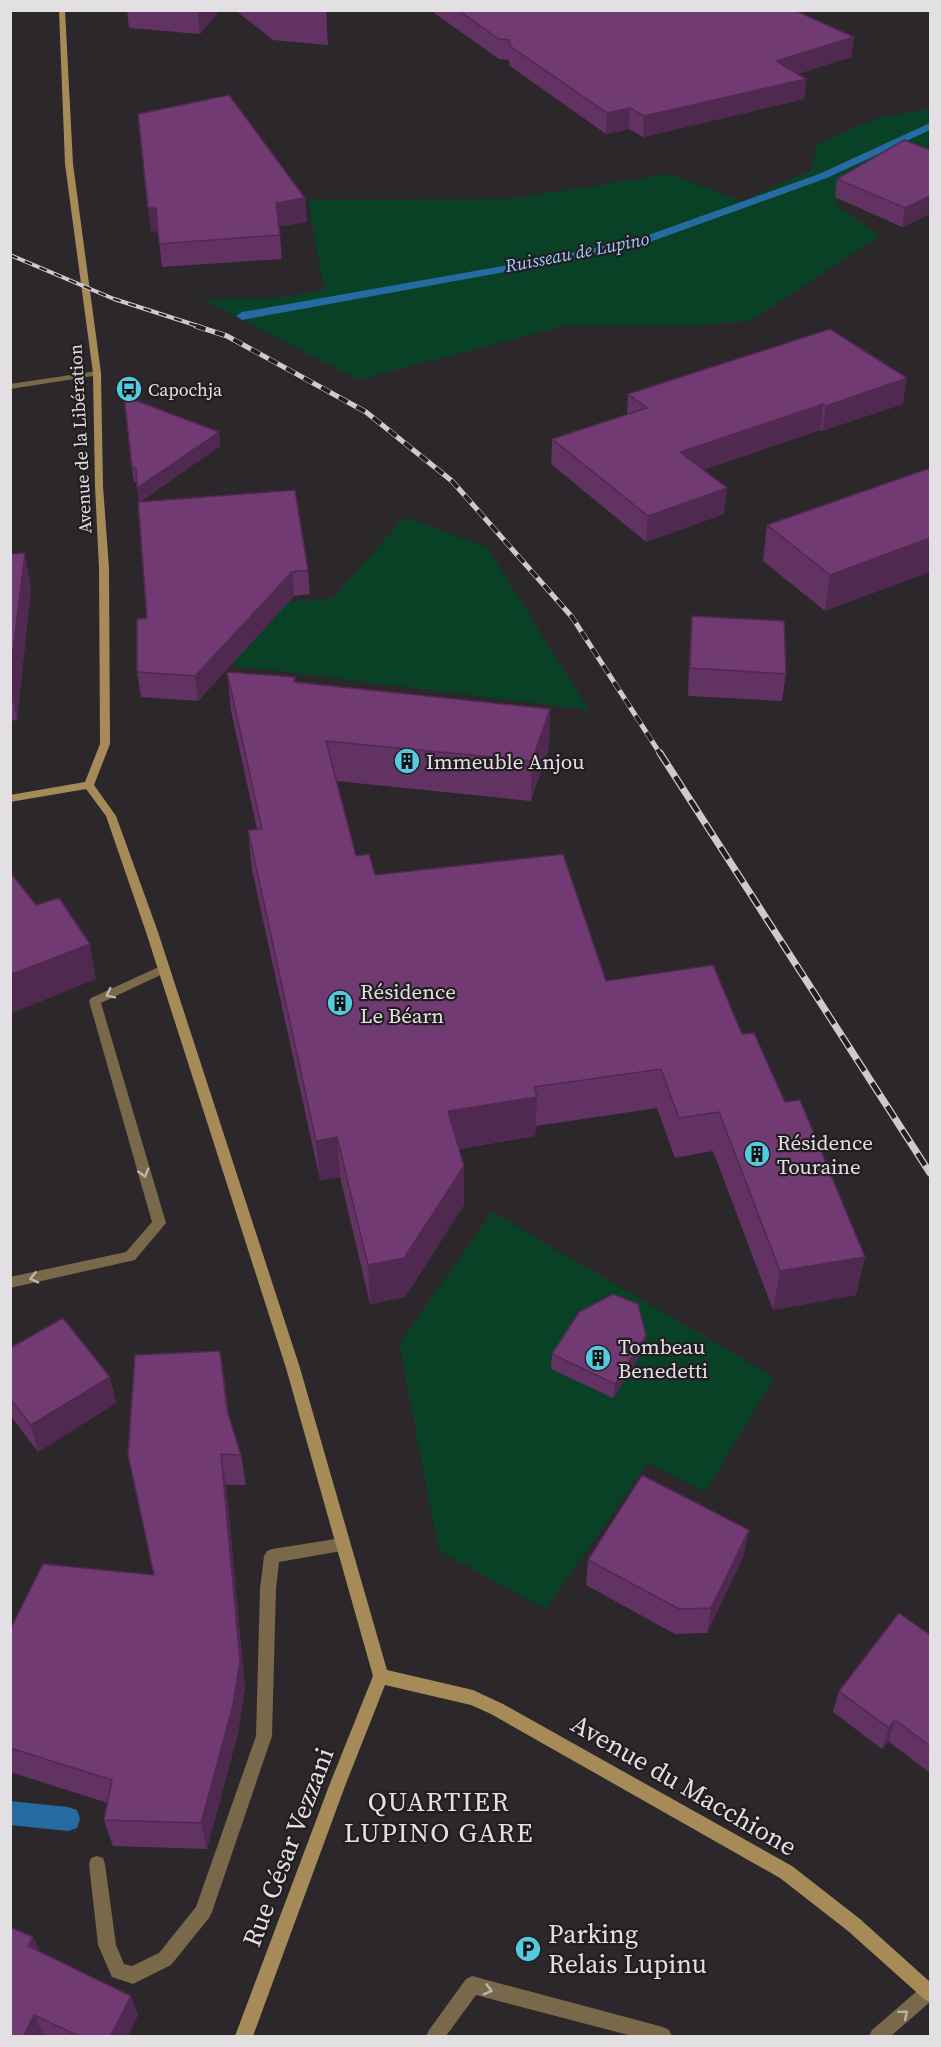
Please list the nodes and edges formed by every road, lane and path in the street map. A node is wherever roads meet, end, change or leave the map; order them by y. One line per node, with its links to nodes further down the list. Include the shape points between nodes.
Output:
1 (62, 10): 2 (main road, Avenue de la Libération, via 69,164)
2 (97, 373): 3 (street); 4 (main road, Avenue de la Libération, via 105,597 105,744)
3 (10, 387)
4 (89, 785): 5 (main road); 6 (main road, via 111,816)
5 (10, 799)
6 (163, 969): 7 (street, one-way to 7, via 95,1001 159,1223 130,1256); 8 (main road, via 293,1368)
7 (10, 1283)
8 (342, 1545): 9 (main road); 10 (street, via 272,1556 264,1736 203,1912 165,1959 133,1975 118,1971 106,1945)
9 (381, 1676): 11 (main road, Avenue du Macchione, via 472,1698 497,1709 775,1866 854,1925); 12 (main road, Rue César Vezzani)
10 (97, 1864)
11 (930, 1992): 15 (street, one-way to 11)
12 (244, 2037)
13 (435, 2037): 14 (street, one-way to 14, via 472,1985)
14 (663, 2037)
15 (878, 2037)

